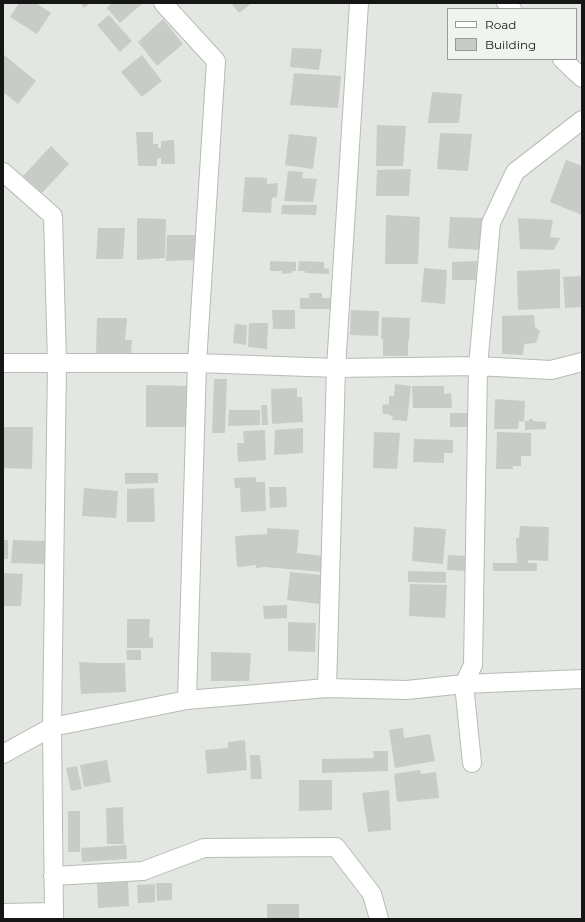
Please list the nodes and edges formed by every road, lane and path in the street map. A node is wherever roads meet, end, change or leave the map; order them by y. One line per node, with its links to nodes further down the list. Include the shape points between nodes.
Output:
1 (163, 3): 10 (street, via 216,61)
2 (359, 3): 12 (street)
3 (563, 60): 4 (street)
4 (582, 78)
5 (582, 120): 11 (street, via 515,172 491,223)
6 (3, 172): 9 (street, via 53,216)
7 (582, 362): 11 (street, via 551,370)
8 (3, 363): 9 (street)
9 (57, 363): 10 (street); 17 (street)
10 (197, 363): 12 (street); 16 (street)
11 (478, 366): 12 (street); 14 (street, via 473,665)
12 (336, 368): 15 (street)
13 (582, 679): 14 (street)
14 (464, 684): 15 (street, via 407,690); 19 (street)
15 (327, 688): 16 (street)
16 (187, 700): 17 (street)
17 (52, 727): 18 (street); 20 (street)
18 (3, 754)
19 (472, 763)
20 (53, 876): 22 (street); 23 (street, via 143,871 204,848 336,847 372,894)
21 (3, 913): 22 (street)
22 (54, 915)
23 (379, 919)

